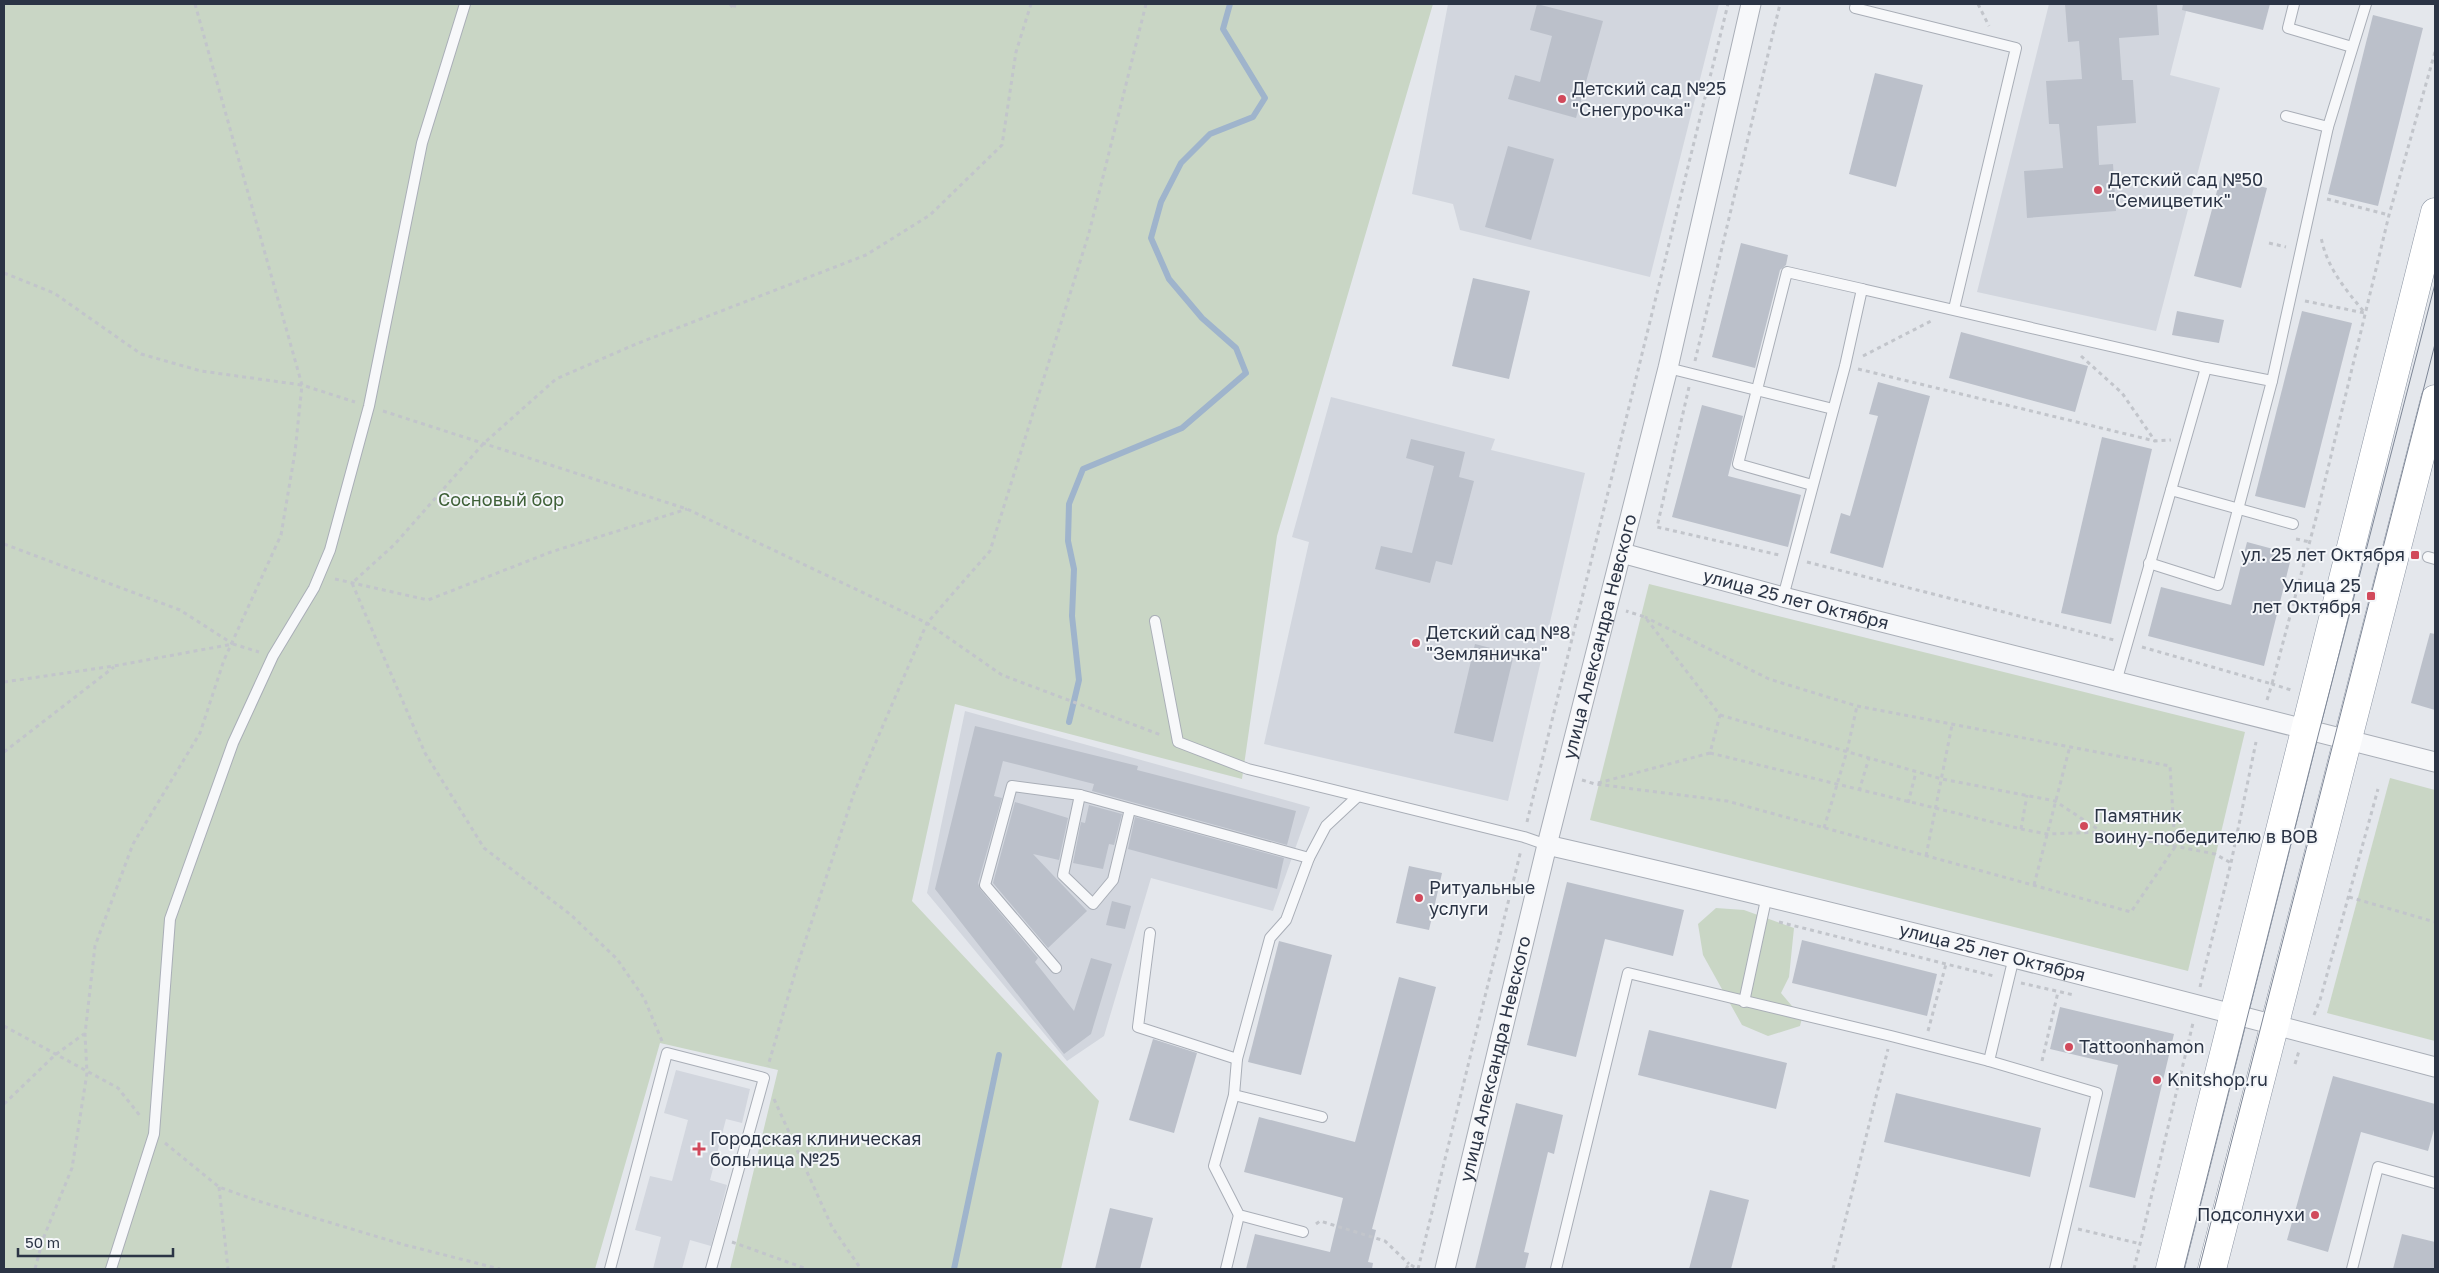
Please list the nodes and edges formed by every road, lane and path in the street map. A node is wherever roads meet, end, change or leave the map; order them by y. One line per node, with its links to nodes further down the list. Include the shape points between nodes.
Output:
1 (195, 4): 32 (path)
2 (465, 4): 35 (lane, via 422,143)
3 (730, 4): 4 (path, via 734,9)
4 (735, 4)
5 (1031, 4): 39 (path, via 1016,52 1002,145 930,215 866,256 636,344 556,379)
6 (1146, 4): 59 (path, via 1089,233 990,551)
7 (1728, 4): 100 (path)
8 (1751, 4): 28 (street, улица Александра Невского)
9 (1780, 4): 30 (path)
10 (1856, 4): 24 (lane, via 1856,8 2016,48)
11 (2294, 4): 13 (lane, via 2288,28)
12 (2366, 4): 13 (lane)
13 (2352, 47): 16 (lane)
14 (2435, 52): 19 (path)
15 (2286, 116): 16 (lane)
16 (2328, 127): 17 (lane)
17 (2312, 195): 19 (path); 23 (lane)
18 (2435, 212): 73 (highway)
19 (2389, 215): 25 (path)
20 (2320, 232): 25 (path, via 2323,251 2337,279)
21 (4, 273): 32 (path, via 54,293 141,354 201,371)
22 (1862, 289): 24 (lane); 27 (lane); 33 (lane, via 1787,272)
23 (2289, 298): 25 (path); 31 (lane)
24 (1954, 309): 27 (path); 29 (lane)
25 (2365, 313): 46 (path)
26 (2072, 351): 38 (path, via 2088,360 2122,393)
27 (1845, 366): 36 (lane); 38 (path)
28 (1668, 368): 30 (lane); 48 (street, улица Александра Невского)
29 (2206, 368): 31 (lane); 37 (lane)
30 (1692, 374): 33 (lane); 51 (path, via 1658,527)
31 (2272, 381): 43 (lane)
32 (302, 385): 35 (path); 62 (path, via 281,535)
33 (1757, 390): 36 (lane); 40 (lane, via 1738,464)
34 (2435, 399): 74 (highway)
35 (370, 406): 39 (path); 63 (lane, via 330,550 314,588)
36 (1833, 408): 40 (lane)
37 (2186, 439): 38 (path); 41 (lane)
38 (2155, 441)
39 (483, 444): 42 (path); 54 (path, via 394,544)
40 (1812, 485): 51 (lane)
41 (2172, 490): 43 (lane); 52 (lane)
42 (687, 509): 54 (path, via 551,552 428,600); 59 (path)
43 (2238, 510): 44 (lane); 52 (lane, via 2218,585)
44 (2293, 524)
45 (2290, 538): 46 (path)
46 (2310, 542): 49 (path)
47 (4, 544): 62 (path, via 180,610)
48 (1622, 553): 55 (street, улица 25 лет Октября); 56 (street, улица Александра Невского)
49 (2307, 554): 50 (path); 67 (path)
50 (2326, 556)
51 (1794, 559): 55 (lane); 60 (path)
52 (2149, 563): 61 (lane)
53 (336, 580): 54 (path)
54 (352, 583): 129 (path, via 425,753 484,848 572,916 617,959 644,998)
55 (1783, 597): 66 (street, улица 25 лет Октября)
56 (1608, 606): 57 (path); 83 (street, улица Александра Невского)
57 (1645, 617): 70 (path, via 1770,679); 71 (path)
58 (1155, 621): 75 (lane)
59 (927, 623): 75 (path, via 1002,675); 137 (path, via 854,793)
60 (2098, 636)
61 (2127, 642): 66 (lane); 67 (path)
62 (232, 644): 63 (path); 64 (path); 126 (path, via 200,733 133,844 94,946)
63 (273, 656): 141 (lane, via 233,744 170,919)
64 (114, 666): 65 (path); 78 (path)
65 (4, 682)
66 (2116, 682): 73 (street, улица 25 лет Октября)
67 (2272, 684): 68 (path); 69 (path)
68 (2292, 690)
69 (2266, 702)
70 (1857, 706): 72 (path); 77 (path)
71 (1720, 715): 77 (path); 79 (path)
72 (1952, 725): 76 (path); 84 (path)
73 (2305, 728): 74 (street, улица 25 лет Октября); 120 (highway)
74 (2348, 740): 81 (street, улица 25 лет Октября); 123 (highway)
75 (1178, 742): 91 (lane, via 1248,769)
76 (2070, 746): 92 (path); 101 (path, via 2170,766)
77 (1847, 751): 80 (path); 86 (path)
78 (4, 752)
79 (1710, 753): 85 (path); 86 (path)
80 (1869, 758): 82 (path); 88 (path)
81 (2435, 762)
82 (1916, 772): 84 (path); 93 (path)
83 (1565, 775): 85 (path); 102 (street, улица Александра Невского)
84 (1942, 780): 90 (path); 95 (path)
85 (1595, 784): 96 (path, via 1727,801)
86 (1837, 784): 88 (path); 96 (path)
87 (2378, 789): 109 (path)
88 (1859, 791): 93 (path)
89 (1080, 795): 94 (lane); 94 (lane, via 1063,875 1093,904 1113,880); 115 (lane, via 1012,786 985,885)
90 (2027, 795): 92 (path); 97 (path)
91 (1357, 797): 100 (lane); 105 (lane, via 1326,826)
92 (2055, 801): 98 (path); 99 (path)
93 (1908, 803): 95 (path)
94 (1130, 809): 105 (lane)
95 (1935, 810): 97 (path); 103 (path)
96 (1824, 828): 103 (path)
97 (2021, 830): 99 (path)
98 (2102, 832): 99 (path); 101 (path)
99 (2047, 834): 107 (path)
100 (1524, 837): 102 (lane); 104 (path)
101 (2175, 847): 106 (path, via 2215,854); 107 (path, via 2131,912)
102 (1545, 854): 104 (path); 108 (street, улица 25 лет Октября); 161 (street, улица Александра Невского)
103 (1926, 856): 107 (path)
104 (1519, 857): 160 (path)
105 (1309, 858): 131 (lane, via 1286,920 1270,938)
106 (2231, 863)
107 (2034, 885)
108 (1767, 895): 110 (lane); 113 (street, улица 25 лет Октября)
109 (2349, 897): 111 (path); 125 (path, via 2320,1000)
110 (1762, 918): 114 (path); 119 (lane)
111 (2435, 922)
112 (1150, 933): 131 (lane, via 1138,1027)
113 (2014, 957): 116 (lane); 120 (street, улица 25 лет Октября)
114 (1946, 964): 116 (path); 128 (path)
115 (1056, 968)
116 (2009, 980): 117 (path); 132 (lane)
117 (2058, 992): 118 (path); 136 (path)
118 (2077, 996)
119 (1744, 1002): 127 (lane); 162 (lane, via 1628,973)
120 (2234, 1015): 123 (street, улица 25 лет Октября); 165 (highway)
121 (2183, 1022): 122 (path)
122 (2193, 1024)
123 (2274, 1025): 125 (street, улица 25 лет Октября); 166 (highway)
124 (4, 1026): 130 (path)
125 (2306, 1033): 133 (path); 134 (street, улица 25 лет Октября)
126 (85, 1034): 130 (path); 135 (path)
127 (1891, 1036): 128 (lane); 163 (path)
128 (1925, 1045): 132 (lane)
129 (667, 1053): 137 (lane); 154 (lane)
130 (56, 1055): 135 (path); 139 (path)
131 (1237, 1059): 138 (lane)
132 (1989, 1061): 136 (lane)
133 (2295, 1064)
134 (2435, 1067)
135 (87, 1073): 141 (path, via 118,1088); 150 (path, via 72,1168 43,1239)
136 (2039, 1077): 145 (lane, via 2097,1093)
137 (764, 1078): 147 (lane); 157 (path, via 832,1226)
138 (1234, 1095): 140 (lane); 144 (lane, via 1214,1166)
139 (4, 1104)
140 (1322, 1117)
141 (154, 1134): 143 (path); 151 (lane)
142 (2435, 1183): 167 (lane, via 2378,1167)
143 (219, 1187): 152 (path); 153 (path, via 405,1246)
144 (1239, 1216): 146 (lane); 158 (lane)
145 (2066, 1226): 148 (path); 164 (lane)
146 (1303, 1232): 149 (path, via 1320,1220 1361,1232 1385,1241)
147 (720, 1238): 155 (lane); 156 (path)
148 (2140, 1244)
149 (1409, 1264): 159 (path); 160 (path)
150 (35, 1269)
151 (111, 1269)
152 (228, 1269)
153 (500, 1269)
154 (610, 1269)
155 (711, 1269)
156 (807, 1269)
157 (861, 1269)
158 (1226, 1269)
159 (1406, 1269)
160 (1418, 1269)
161 (1445, 1269)
162 (1556, 1269)
163 (1833, 1269)
164 (2055, 1269)
165 (2170, 1269)
166 (2212, 1269)
167 (2352, 1269)

